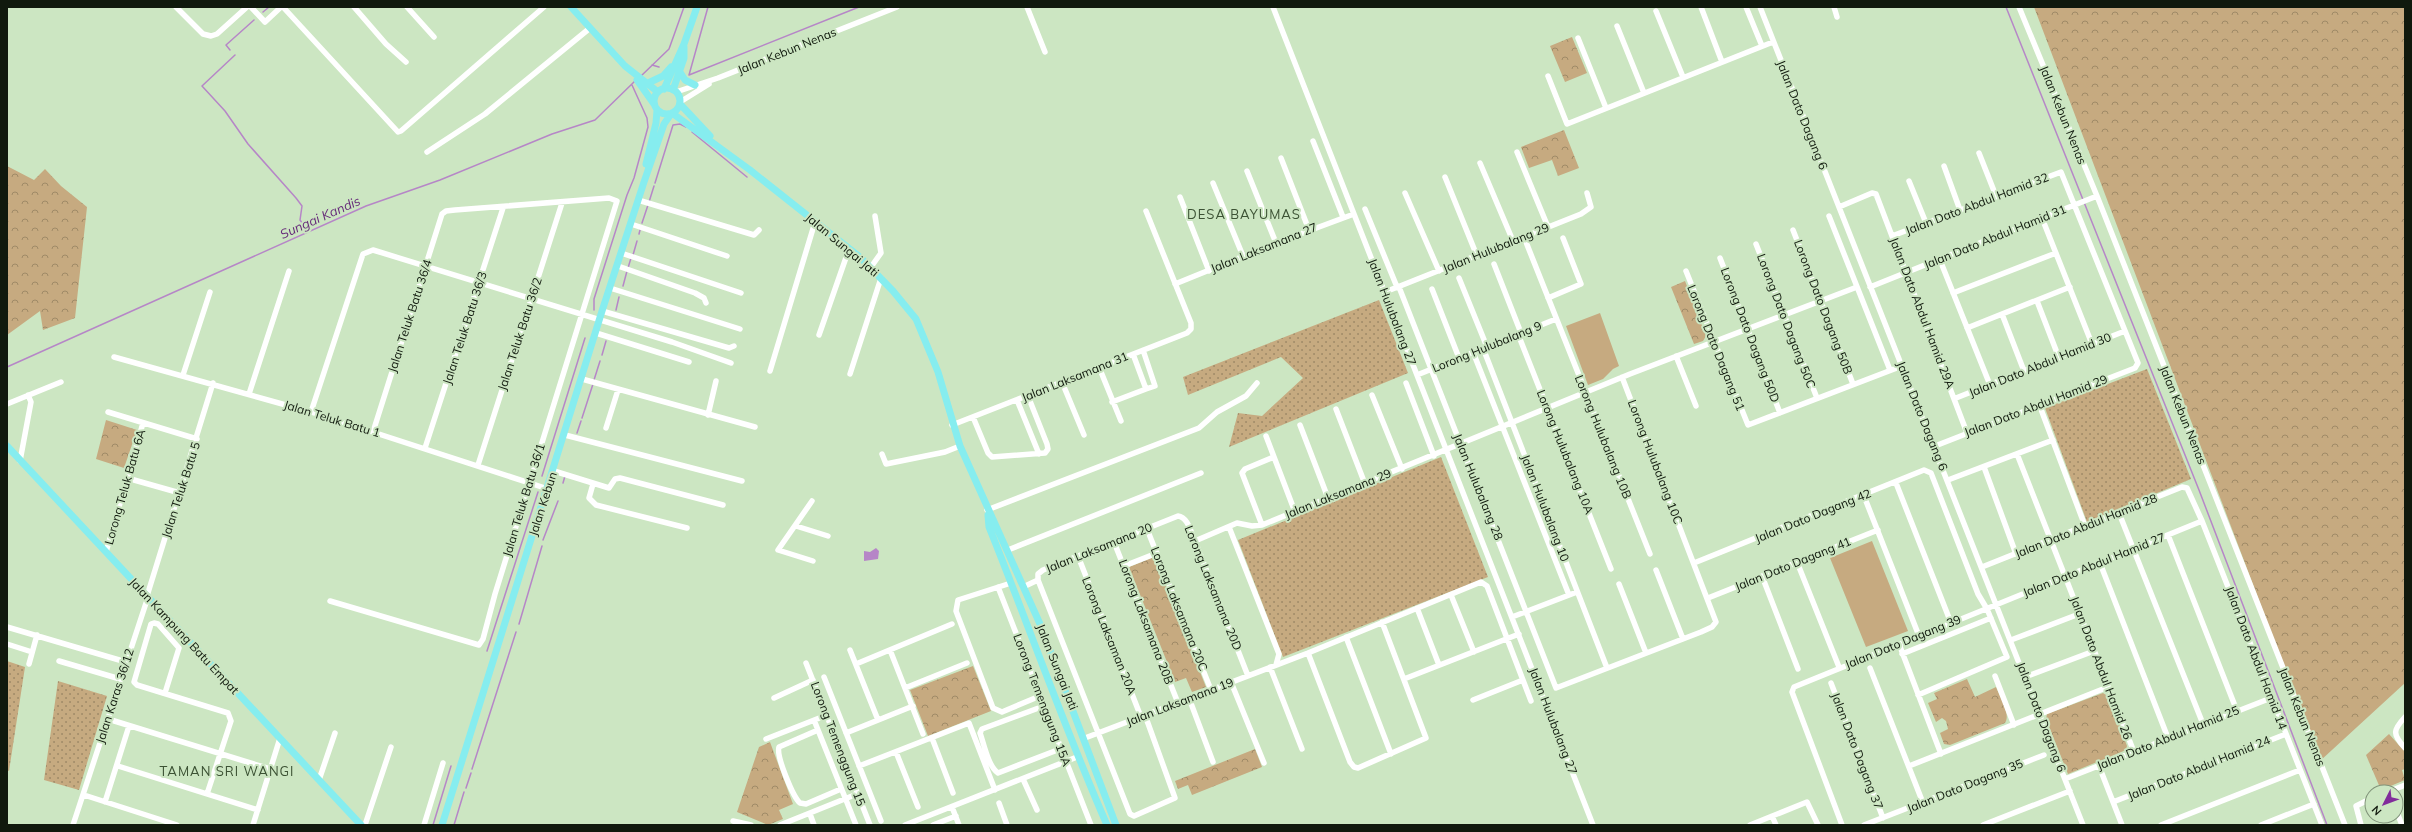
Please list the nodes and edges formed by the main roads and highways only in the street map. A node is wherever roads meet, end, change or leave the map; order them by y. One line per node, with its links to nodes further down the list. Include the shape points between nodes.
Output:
1 (571, 7): 5 (main road)
2 (697, 7): 3 (main road)
3 (684, 44): 4 (main road); 6 (main road)
4 (679, 55): 7 (main road, via 663,76); 9 (main road)
5 (626, 66): 7 (main road); 12 (main road)
6 (680, 72): 8 (main road, via 685,80); 10 (main road)
7 (646, 84): 9 (main road)
8 (695, 85)
9 (661, 90): 10 (main road); 12 (main road, via 654,97)
10 (674, 91): 11 (main road)
11 (680, 103): 13 (main road); 14 (main road)
12 (655, 107): 13 (main road, via 666,114); 15 (main road, Jalan Kebun, via 656,123)
13 (671, 114): 14 (main road, Jalan Sungai Jati); 15 (main road, Jalan Kebun, via 664,124)
14 (722, 149): 17 (main road, Jalan Sungai Jati, via 871,267 908,309 922,332 938,372 952,426)
15 (644, 182): 23 (main road, Jalan Kebun)
16 (7, 446): 22 (main road, Jalan Kampung Batu Empat)
17 (987, 511): 18 (main road, Jalan Sungai Jati, via 1008,550); 19 (main road, Jalan Sungai Jati, via 989,527)
18 (1051, 652): 19 (main road, via 1058,679 1056,683 1052,682); 20 (main road, Jalan Sungai Jati)
19 (1038, 656): 21 (main road, Jalan Sungai Jati)
20 (1084, 737): 21 (main road, via 1072,715 1068,714 1066,717); 25 (main road, Jalan Sungai Jati)
21 (1071, 740): 24 (main road, Jalan Sungai Jati)
22 (361, 825)
23 (442, 825)
24 (1107, 825)
25 (1116, 825)

